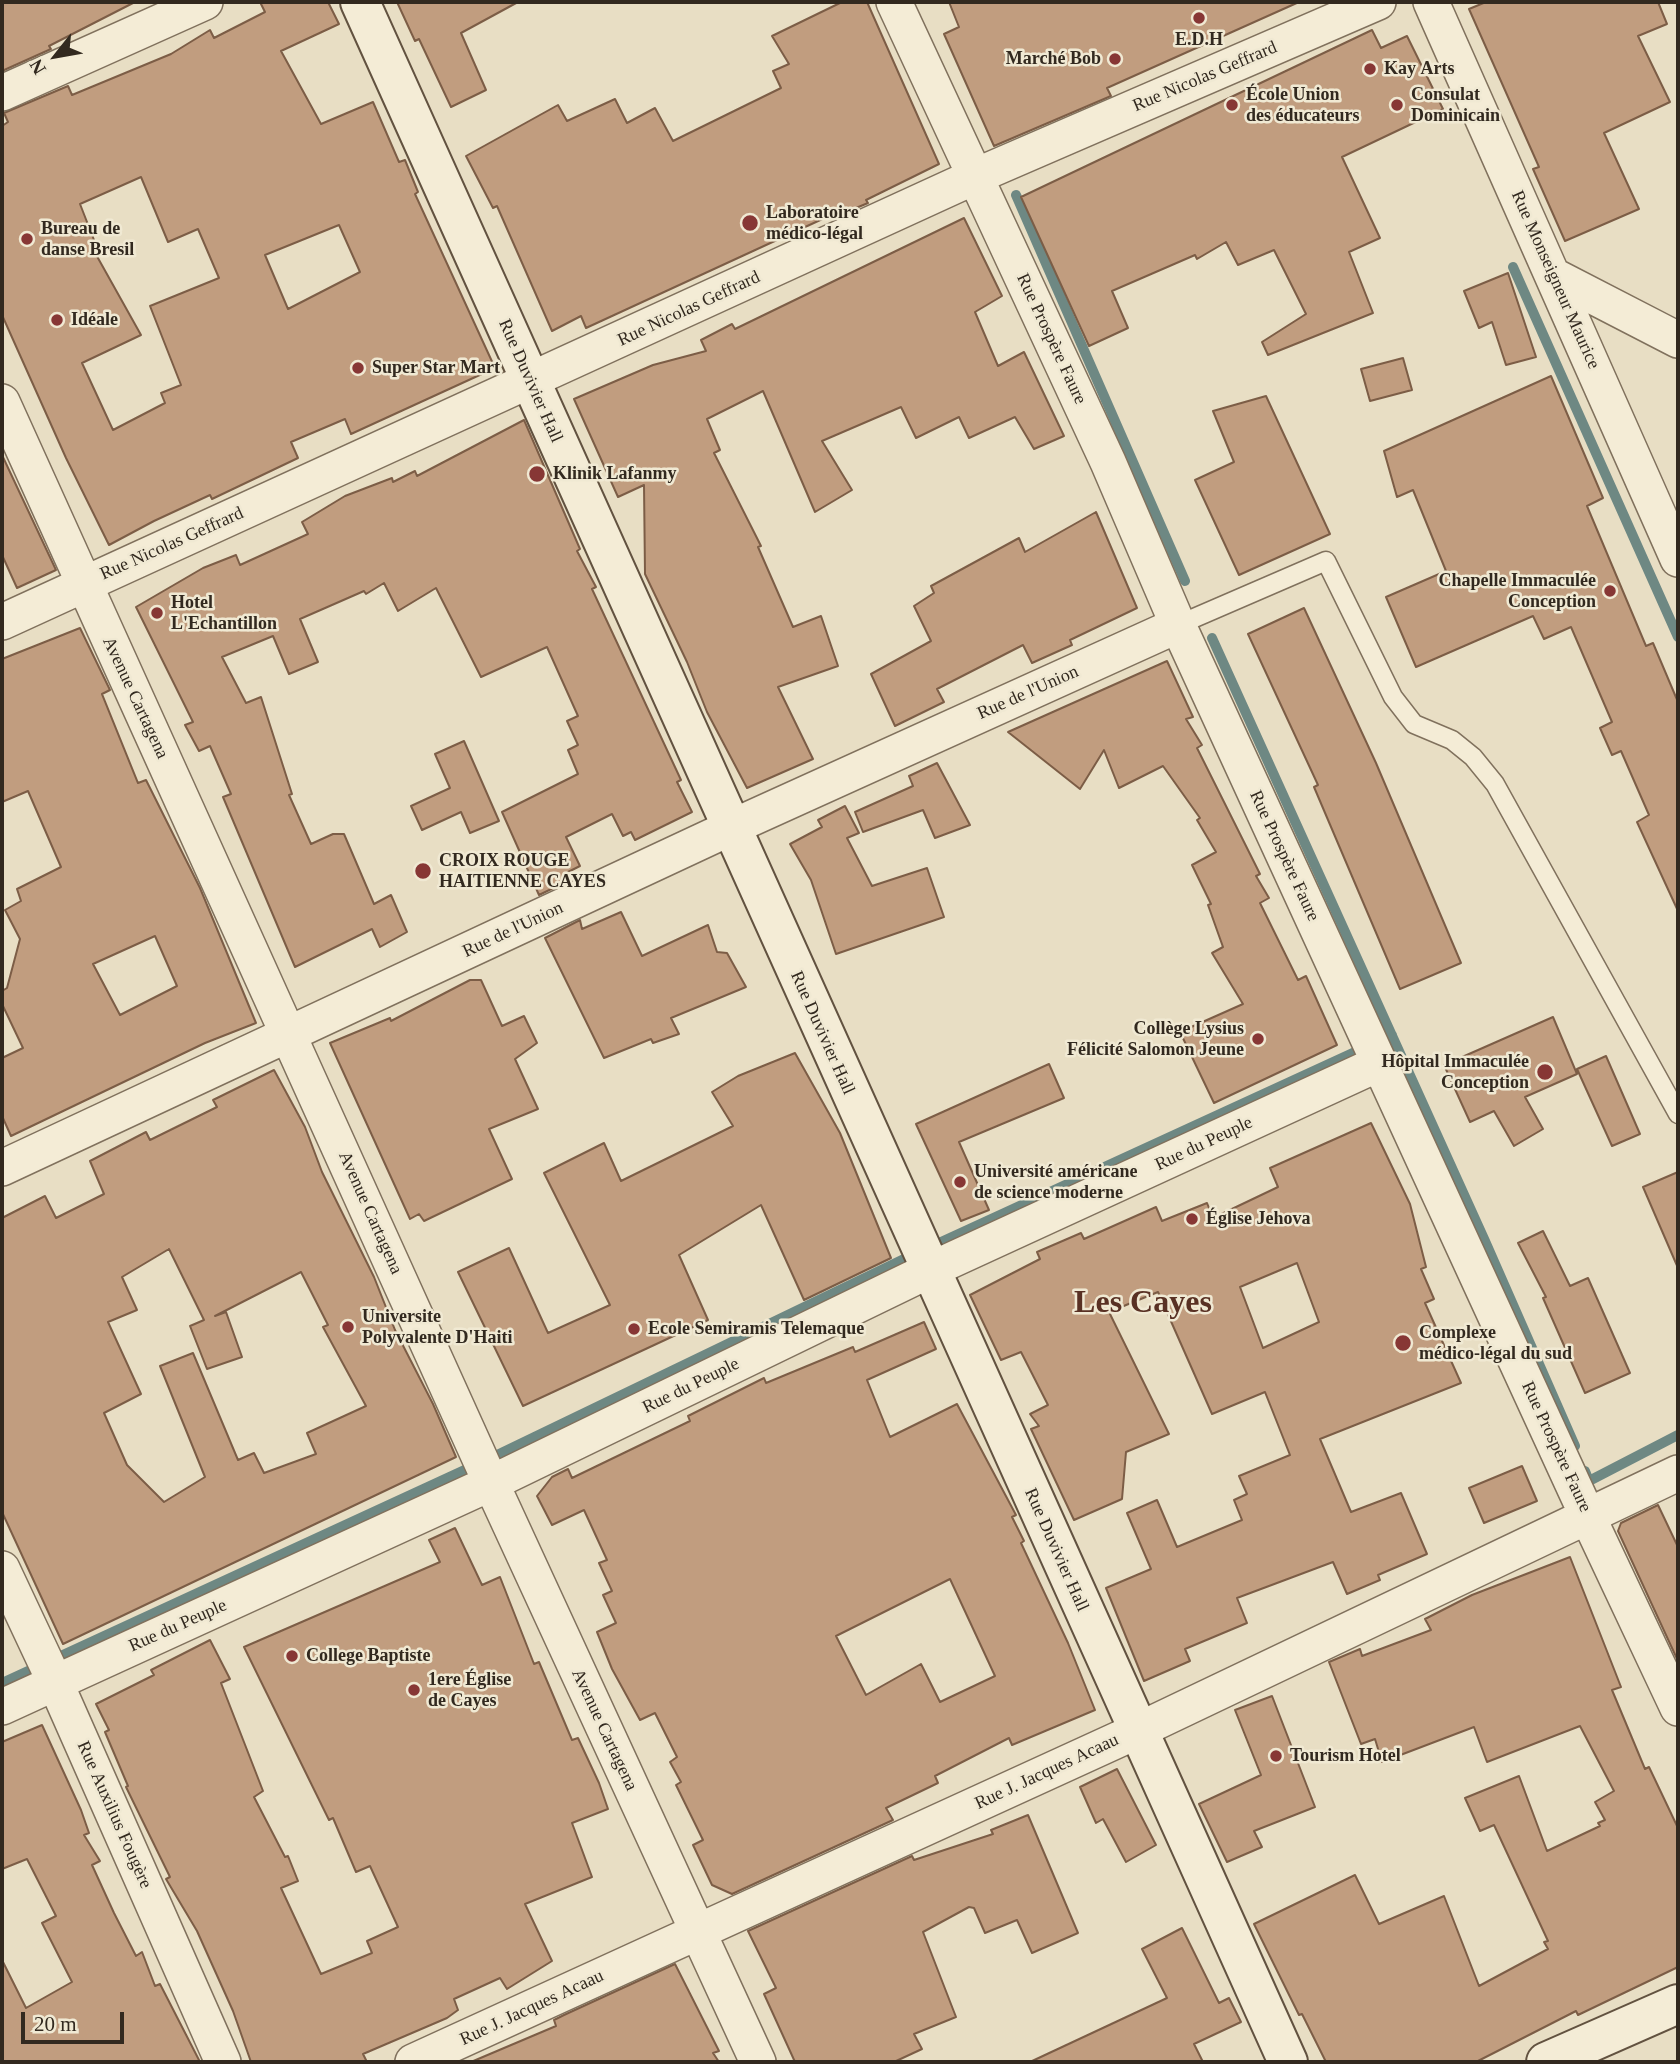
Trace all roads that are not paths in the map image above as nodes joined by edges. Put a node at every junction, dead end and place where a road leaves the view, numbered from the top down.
1 (205, 2) edge
2 (360, 2) edge
3 (894, 2) edge
4 (1378, 2) edge
5 (1431, 2) edge
6 (2, 93) edge
7 (976, 176) junction
8 (1552, 275) junction
9 (1678, 340) edge
10 (531, 382) junction
11 (2, 402) edge
12 (1678, 559) edge
13 (82, 584) junction
14 (2, 622) edge
15 (1178, 625) junction
16 (730, 828) junction
17 (290, 1036) junction
18 (1380, 1063) junction
19 (1678, 1114) edge
20 (2, 1168) edge
21 (930, 1270) junction
22 (1678, 1473) edge
23 (491, 1483) junction
24 (1588, 1517) junction
25 (2, 1569) edge
26 (55, 1682) junction
27 (2, 1707) edge
28 (1678, 1708) edge
29 (1137, 1731) junction
30 (696, 1932) junction
31 (1678, 2004) edge
32 (223, 2062) edge
33 (413, 2062) edge
34 (758, 2062) edge
35 (1288, 2062) edge
36 (1546, 2062) edge

1 - 6 street
2 - 10 street, Rue Duvivier Hall
3 - 7 street, Rue Prospère Faure
4 - 7 street, Rue Nicolas Geffrard
5 - 8 street, Rue Monseigneur Maurice
7 - 10 street, Rue Nicolas Geffrard
7 - 15 street, Rue Prospère Faure
8 - 9 street
8 - 12 street, Rue Monseigneur Maurice
10 - 13 street, Rue Nicolas Geffrard
10 - 16 street, Rue Duvivier Hall
11 - 13 street, Avenue Cartagena
13 - 14 street, Rue Nicolas Geffrard
13 - 17 street, Avenue Cartagena
15 - 16 street, Rue de l'Union
15 - 18 street, Rue Prospère Faure
15 - 19 lane
16 - 17 street, Rue de l'Union
16 - 21 street, Rue Duvivier Hall
17 - 20 street, Rue de l'Union
17 - 23 street, Avenue Cartagena
18 - 21 street, Rue du Peuple
18 - 24 street, Rue Prospère Faure
21 - 23 street, Rue du Peuple
21 - 29 street, Rue Duvivier Hall
22 - 24 street, Rue J. Jacques Acaau
23 - 26 street, Rue du Peuple
23 - 30 street, Avenue Cartagena
24 - 28 street, Rue Prospère Faure
24 - 29 street, Rue J. Jacques Acaau
25 - 26 street, Rue Auxilius Fougère
26 - 27 street, Rue du Peuple
26 - 32 street, Rue Auxilius Fougère
29 - 30 street, Rue J. Jacques Acaau
29 - 35 street, Rue Duvivier Hall
30 - 33 street, Rue J. Jacques Acaau
30 - 34 street, Avenue Cartagena
31 - 36 street

